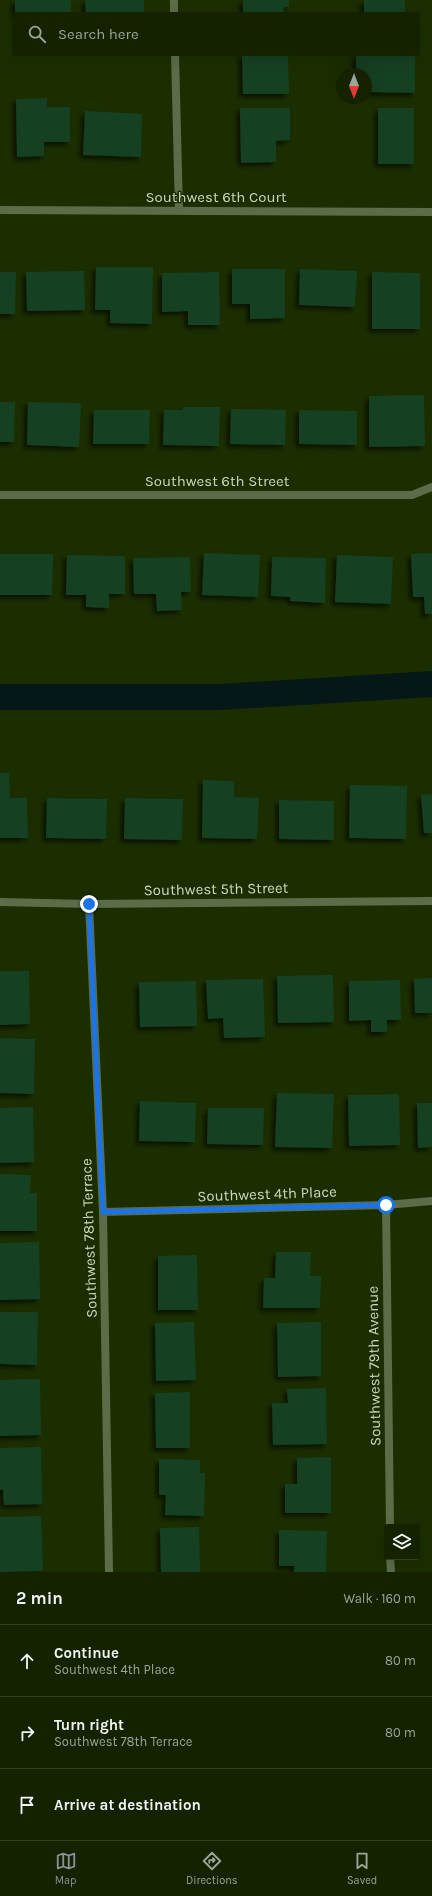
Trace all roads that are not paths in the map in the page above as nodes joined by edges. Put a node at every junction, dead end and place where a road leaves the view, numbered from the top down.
1 (174, 0) edge
2 (174, 12) edge
3 (175, 56) edge
4 (0, 210) edge
5 (179, 211) junction
6 (432, 212) edge
7 (432, 487) edge
8 (0, 495) edge
9 (432, 901) edge
10 (0, 902) edge
11 (89, 904) junction
12 (432, 1201) edge
13 (386, 1205) junction
14 (103, 1212) junction
15 (390, 1524) edge
16 (390, 1560) edge
17 (109, 1572) edge
18 (390, 1572) edge

1 - 2 street
3 - 5 street
4 - 5 street, Southwest 6th Court
5 - 6 street, Southwest 6th Court
7 - 8 street, Southwest 6th Street
9 - 11 street, Southwest 5th Street
10 - 11 street, Southwest 5th Street
11 - 14 street, Southwest 78th Terrace
12 - 13 street, Southwest 4th Place
13 - 14 street, Southwest 4th Place
13 - 15 street, Southwest 79th Avenue
14 - 17 street, Southwest 78th Terrace
16 - 18 street

